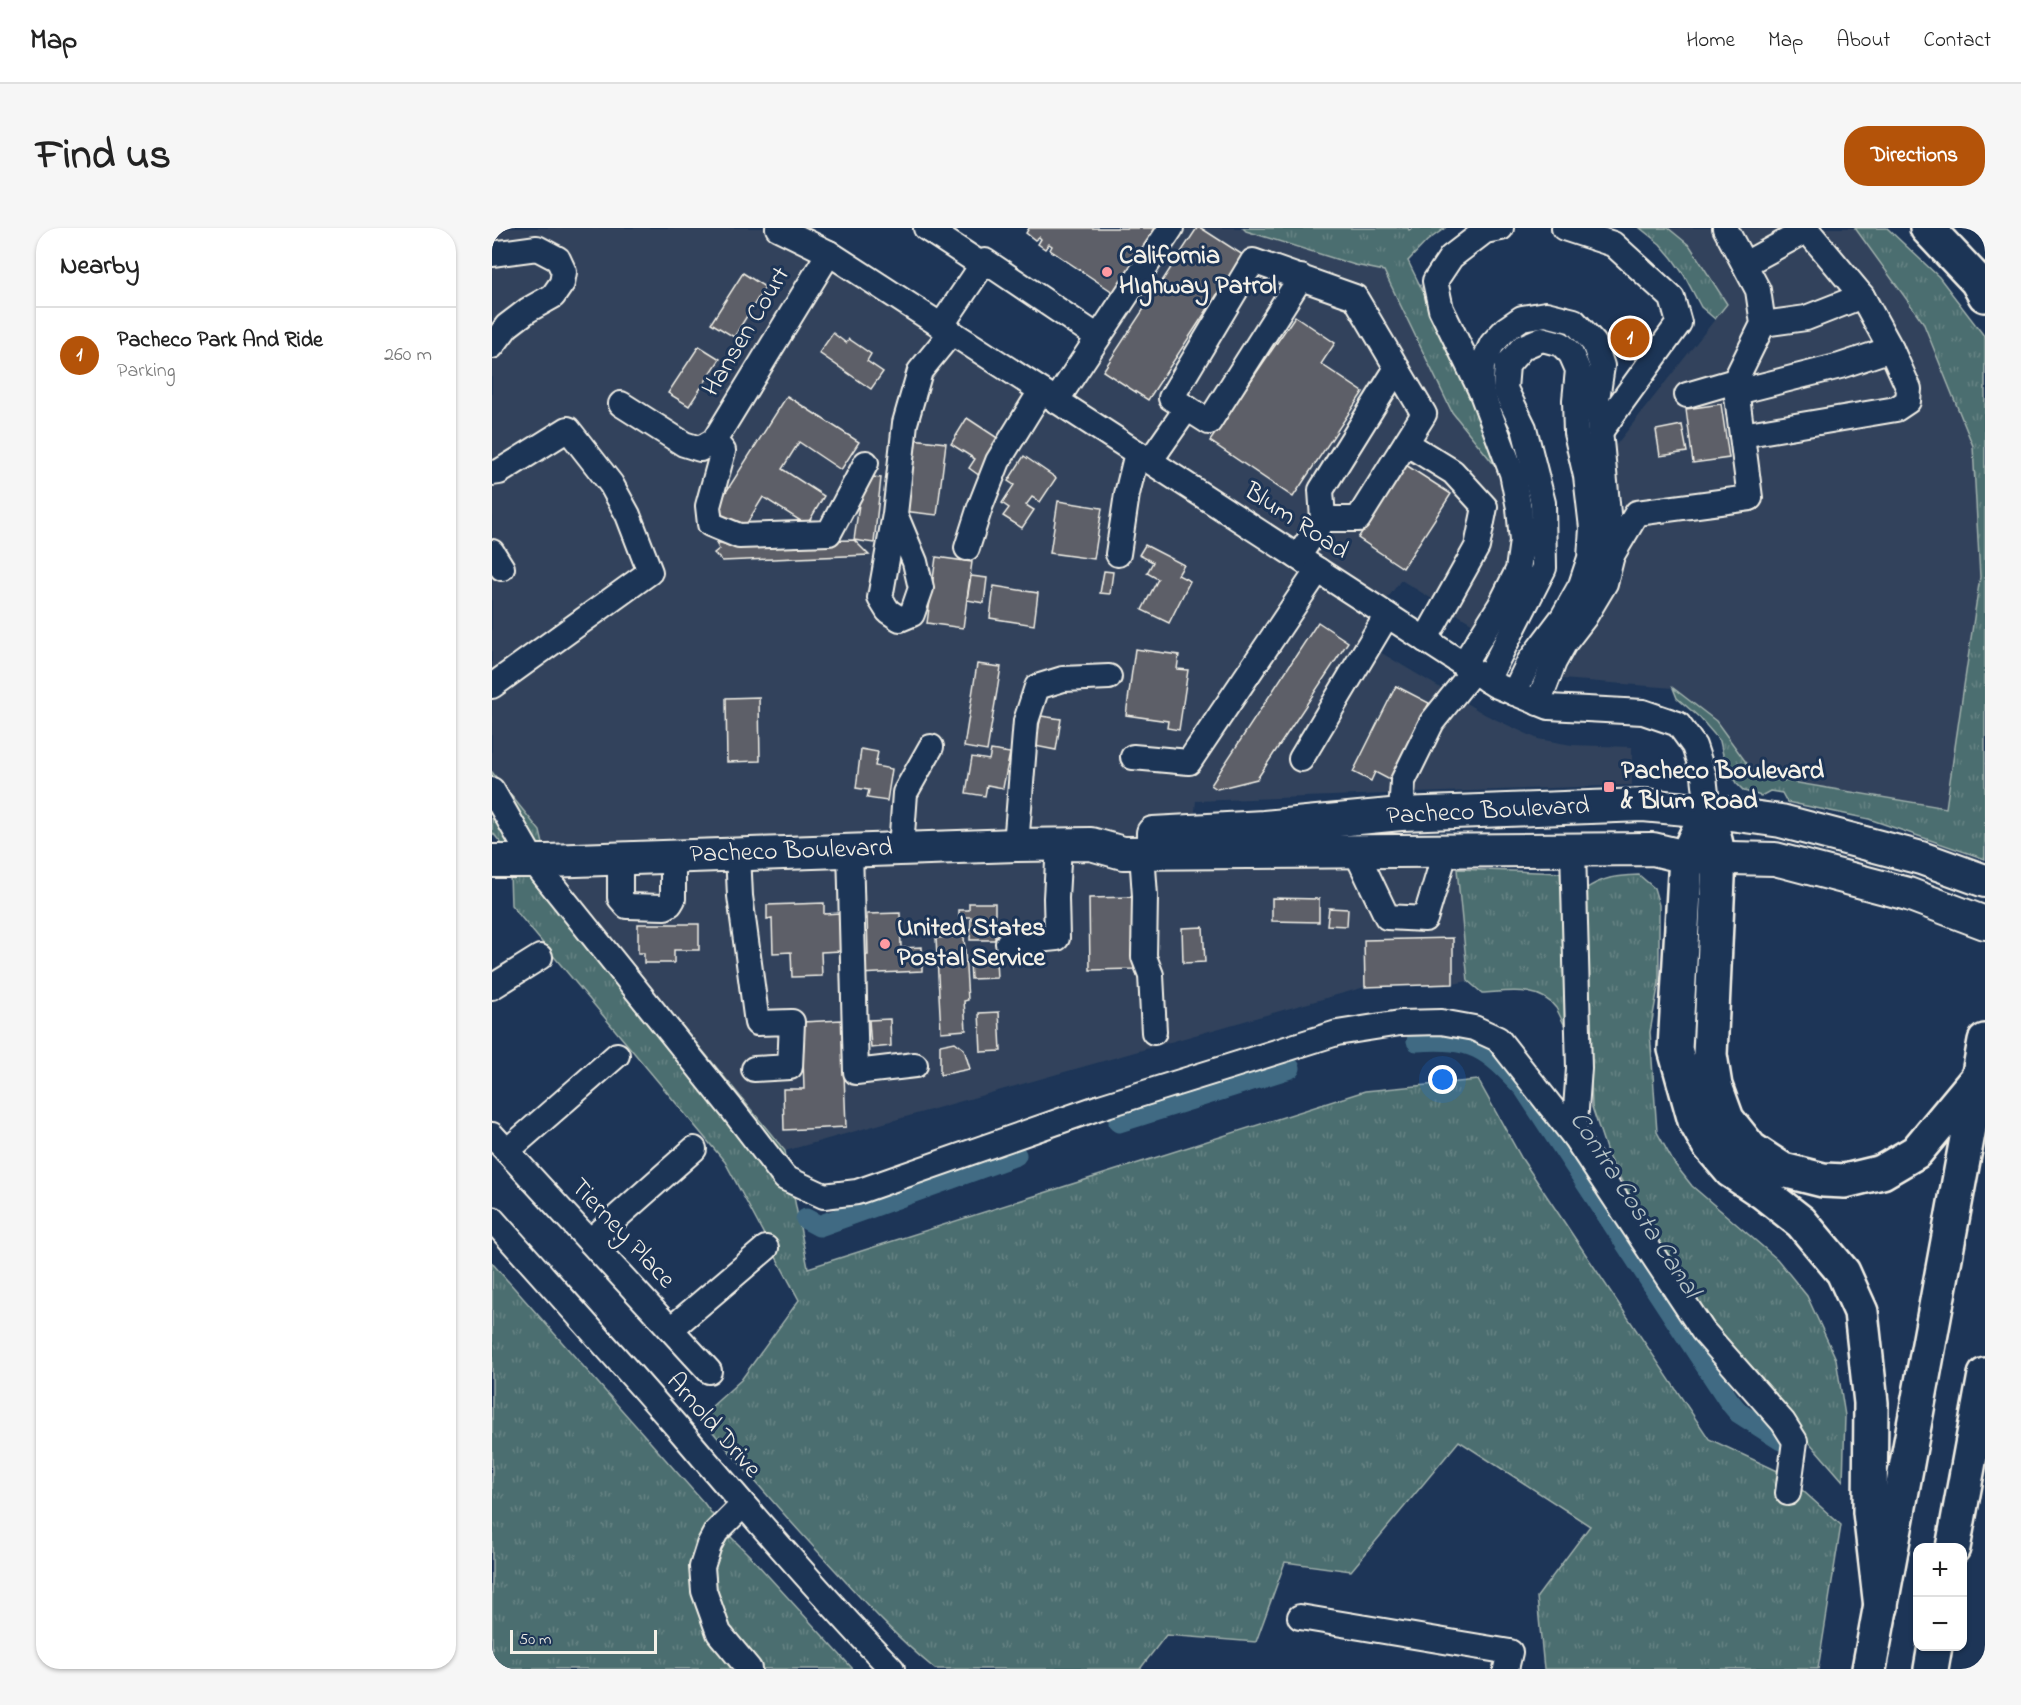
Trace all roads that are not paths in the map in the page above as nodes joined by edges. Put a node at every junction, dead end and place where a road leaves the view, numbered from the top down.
1 (778, 228) edge
2 (800, 228) edge
3 (926, 228) edge
4 (1170, 228) edge
5 (1502, 228) edge
6 (1564, 228) edge
7 (1725, 228) edge
8 (1927, 228) edge
9 (829, 253) junction
10 (492, 254) edge
11 (982, 264) junction
12 (1745, 264) junction
13 (1301, 277) junction
14 (1985, 295) edge
15 (1862, 296) junction
16 (1763, 324) junction
17 (946, 329) junction
18 (1098, 337) junction
19 (492, 346) edge
20 (1892, 349) junction
21 (1397, 368) junction
22 (1736, 387) junction
23 (1481, 391) junction
24 (1687, 395) dead end
25 (1049, 396) junction
26 (621, 404) dead end
27 (1187, 408) junction
28 (1600, 432) junction
29 (1742, 435) junction
30 (714, 441) junction
31 (1406, 443) junction
32 (1144, 457) junction
33 (866, 463) dead end
34 (492, 473) edge
35 (895, 514) dead end
36 (1323, 519) junction
37 (967, 548) dead end
38 (1118, 554) dead end
39 (1612, 555) junction
40 (1298, 557) junction
41 (1318, 570) junction
42 (1387, 615) junction
43 (1425, 640) junction
44 (1475, 672) junction
45 (1109, 677) dead end
46 (492, 686) edge
47 (1514, 693) junction
48 (1538, 703) junction
49 (931, 747) dead end
50 (1133, 757) dead end
51 (1301, 759) dead end
52 (492, 790) edge
53 (1708, 811) junction
54 (1401, 814) junction
55 (1059, 844) junction
56 (1091, 844) junction
57 (1016, 845) junction
58 (901, 848) junction
59 (850, 850) junction
60 (1446, 850) junction
61 (1573, 850) junction
62 (1356, 852) junction
63 (1142, 853) junction
64 (738, 854) junction
65 (673, 856) junction
66 (620, 857) junction
67 (1686, 857) junction
68 (1719, 857) junction
69 (492, 861) edge
70 (533, 861) junction
71 (1985, 881) edge
72 (1985, 923) edge
73 (1008, 943) dead end
74 (540, 957) dead end
75 (492, 987) edge
76 (1154, 1032) dead end
77 (1985, 1041) edge
78 (617, 1054) dead end
79 (915, 1065) dead end
80 (754, 1069) dead end
81 (1978, 1077) junction
82 (1574, 1136) junction
83 (499, 1143) edge
84 (694, 1149) dead end
85 (492, 1219) edge
86 (590, 1241) junction
87 (766, 1248) dead end
88 (671, 1329) junction
89 (709, 1371) dead end
90 (1985, 1375) edge
91 (1788, 1493) dead end
92 (743, 1505) junction
93 (1954, 1543) edge
94 (1881, 1607) junction
95 (1300, 1617) dead end
96 (1934, 1651) edge
97 (748, 1669) edge
98 (892, 1669) edge
99 (1506, 1669) edge
100 (1869, 1669) edge
101 (1931, 1669) edge

1 - 9 street, Blum Road
2 - 9 street, Blum Road
3 - 11 street
4 - 18 street
5 - 23 street
6 - 28 street
7 - 12 street
8 - 14 highway
9 - 17 street, Blum Road
9 - 30 street, Hansen Court
10 - 19 street
11 - 17 street
11 - 18 street
12 - 15 street
12 - 16 street
13 - 21 street
13 - 27 street
13 - 27 street
15 - 16 street
15 - 20 street
16 - 22 street
17 - 25 street, Blum Road
17 - 35 street
18 - 25 street
20 - 22 street
20 - 29 street
21 - 31 street
21 - 36 street
22 - 24 street
22 - 29 street
23 - 28 street
23 - 44 street
25 - 32 street, Blum Road
25 - 37 street
26 - 30 street
27 - 32 street
28 - 39 street
29 - 39 street
30 - 33 street
31 - 36 street
31 - 43 street
32 - 38 street
32 - 40 street, Blum Road
34 - 46 street
36 - 40 street
39 - 48 street
40 - 41 street, Blum Road
41 - 42 street, Blum Road
41 - 50 street
42 - 43 street, Blum Road
42 - 51 street
43 - 44 street, Blum Road
44 - 47 street, Blum Road
44 - 47 street
44 - 54 street
45 - 57 street
47 - 48 street, Blum Road
48 - 53 street, Blum Road
49 - 58 street
52 - 70 street
53 - 54 main road, Pacheco Boulevard
53 - 67 highway
53 - 68 highway
53 - 71 main road, Pacheco Boulevard
54 - 56 main road, Pacheco Boulevard
55 - 56 main road, Pacheco Boulevard
55 - 57 main road, Pacheco Boulevard
55 - 73 street
56 - 63 main road, Pacheco Boulevard
57 - 58 main road, Pacheco Boulevard
58 - 59 main road, Pacheco Boulevard
59 - 64 main road, Pacheco Boulevard
59 - 79 street
60 - 61 main road, Pacheco Boulevard
60 - 62 main road, Pacheco Boulevard
60 - 62 street
61 - 67 main road, Pacheco Boulevard
61 - 82 street
62 - 63 main road, Pacheco Boulevard
63 - 76 street
64 - 65 main road, Pacheco Boulevard
64 - 80 street
65 - 66 main road, Pacheco Boulevard
65 - 66 street
66 - 70 main road, Pacheco Boulevard
67 - 68 main road, Pacheco Boulevard
67 - 94 highway
68 - 72 main road, Pacheco Boulevard
68 - 81 highway
69 - 70 main road, Pacheco Boulevard
70 - 82 street
74 - 75 street
77 - 81 highway
78 - 83 street
81 - 94 highway
82 - 91 street
83 - 86 street, Tierney Place
84 - 86 street
85 - 92 street, Arnold Drive
86 - 88 street, Tierney Place
87 - 88 street
88 - 89 street, Tierney Place
90 - 93 highway
92 - 97 street
92 - 98 street, Arnold Drive
94 - 100 highway
95 - 99 street
96 - 101 highway

